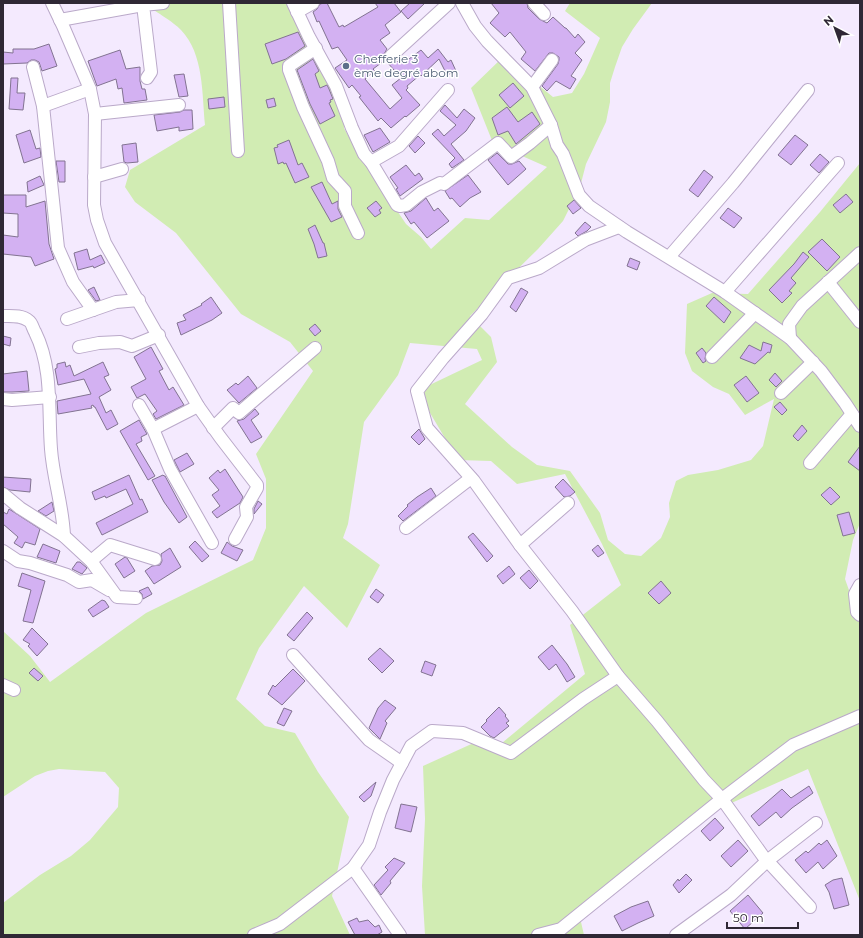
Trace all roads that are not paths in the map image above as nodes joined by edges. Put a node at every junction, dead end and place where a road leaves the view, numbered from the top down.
1 (52, 3) edge
2 (163, 3) edge
3 (229, 3) edge
4 (313, 3) edge
5 (449, 3) edge
6 (462, 3) edge
7 (534, 3) edge
8 (143, 5) junction
9 (295, 8) edge
10 (544, 14) dead end
11 (60, 20) junction
12 (316, 48) junction
13 (391, 56) dead end
14 (552, 60) dead end
15 (33, 67) dead end
16 (147, 78) dead end
17 (532, 87) junction
18 (90, 88) junction
19 (448, 90) dead end
20 (808, 90) dead end
21 (179, 105) dead end
22 (43, 106) junction
23 (95, 114) junction
24 (551, 125) junction
25 (238, 151) dead end
26 (371, 162) junction
27 (838, 163) dead end
28 (122, 169) dead end
29 (94, 177) junction
30 (620, 227) junction
31 (358, 233) dead end
32 (860, 253) edge
33 (669, 257) junction
34 (828, 282) junction
35 (725, 292) junction
36 (138, 300) junction
37 (93, 310) junction
38 (755, 313) junction
39 (3, 316) edge
40 (68, 318) dead end
41 (860, 322) edge
42 (159, 335) junction
43 (790, 338) junction
44 (79, 347) dead end
45 (315, 348) dead end
46 (712, 357) dead end
47 (813, 362) junction
48 (781, 393) dead end
49 (50, 397) junction
50 (3, 399) edge
51 (139, 405) dead end
52 (198, 406) junction
53 (852, 414) junction
54 (860, 426) edge
55 (213, 428) junction
56 (153, 429) junction
57 (810, 463) dead end
58 (471, 478) junction
59 (3, 494) edge
60 (568, 503) dead end
61 (406, 528) dead end
62 (64, 536) junction
63 (235, 539) dead end
64 (212, 543) dead end
65 (520, 546) junction
66 (3, 550) edge
67 (155, 559) dead end
68 (91, 561) junction
69 (860, 585) edge
70 (111, 591) junction
71 (136, 598) dead end
72 (860, 615) edge
73 (293, 655) dead end
74 (618, 676) junction
75 (860, 716) edge
76 (402, 764) junction
77 (722, 799) junction
78 (816, 823) dead end
79 (767, 860) junction
80 (353, 868) junction
81 (810, 907) dead end
82 (254, 935) edge
83 (400, 935) edge
84 (538, 935) edge
85 (676, 935) edge

1 - 11 street
2 - 8 street
3 - 25 street
4 - 9 street
5 - 13 street
6 - 17 street
7 - 10 street
8 - 11 street
8 - 16 street
9 - 12 street
11 - 18 street
12 - 26 street
12 - 31 street
14 - 17 street
15 - 22 street
17 - 24 street
18 - 22 street
18 - 23 street
19 - 26 street
20 - 33 street
21 - 23 street
22 - 37 street
23 - 29 street
24 - 26 street
24 - 30 street
27 - 35 street
28 - 29 street
29 - 36 street
30 - 33 street
30 - 58 street
32 - 34 street
33 - 35 street
34 - 41 street
34 - 43 street
35 - 38 street
36 - 37 street
36 - 42 street
37 - 40 street
38 - 43 street
38 - 46 street
39 - 49 street
42 - 44 street
42 - 52 street
43 - 47 street
45 - 55 street
47 - 48 street
47 - 53 street
49 - 50 street
49 - 62 street
51 - 56 street
52 - 55 street
52 - 56 street
53 - 54 street
53 - 57 street
55 - 63 street
56 - 64 street
58 - 61 street
58 - 65 street
59 - 62 street
60 - 65 street
62 - 68 street
65 - 74 street
66 - 70 street
67 - 68 street
68 - 70 street
69 - 72 street
70 - 71 street
73 - 76 street
74 - 76 street
74 - 77 street
75 - 77 street
76 - 80 street
77 - 79 street
77 - 84 street
78 - 79 street
79 - 81 street
79 - 85 street
80 - 82 street
80 - 83 street

